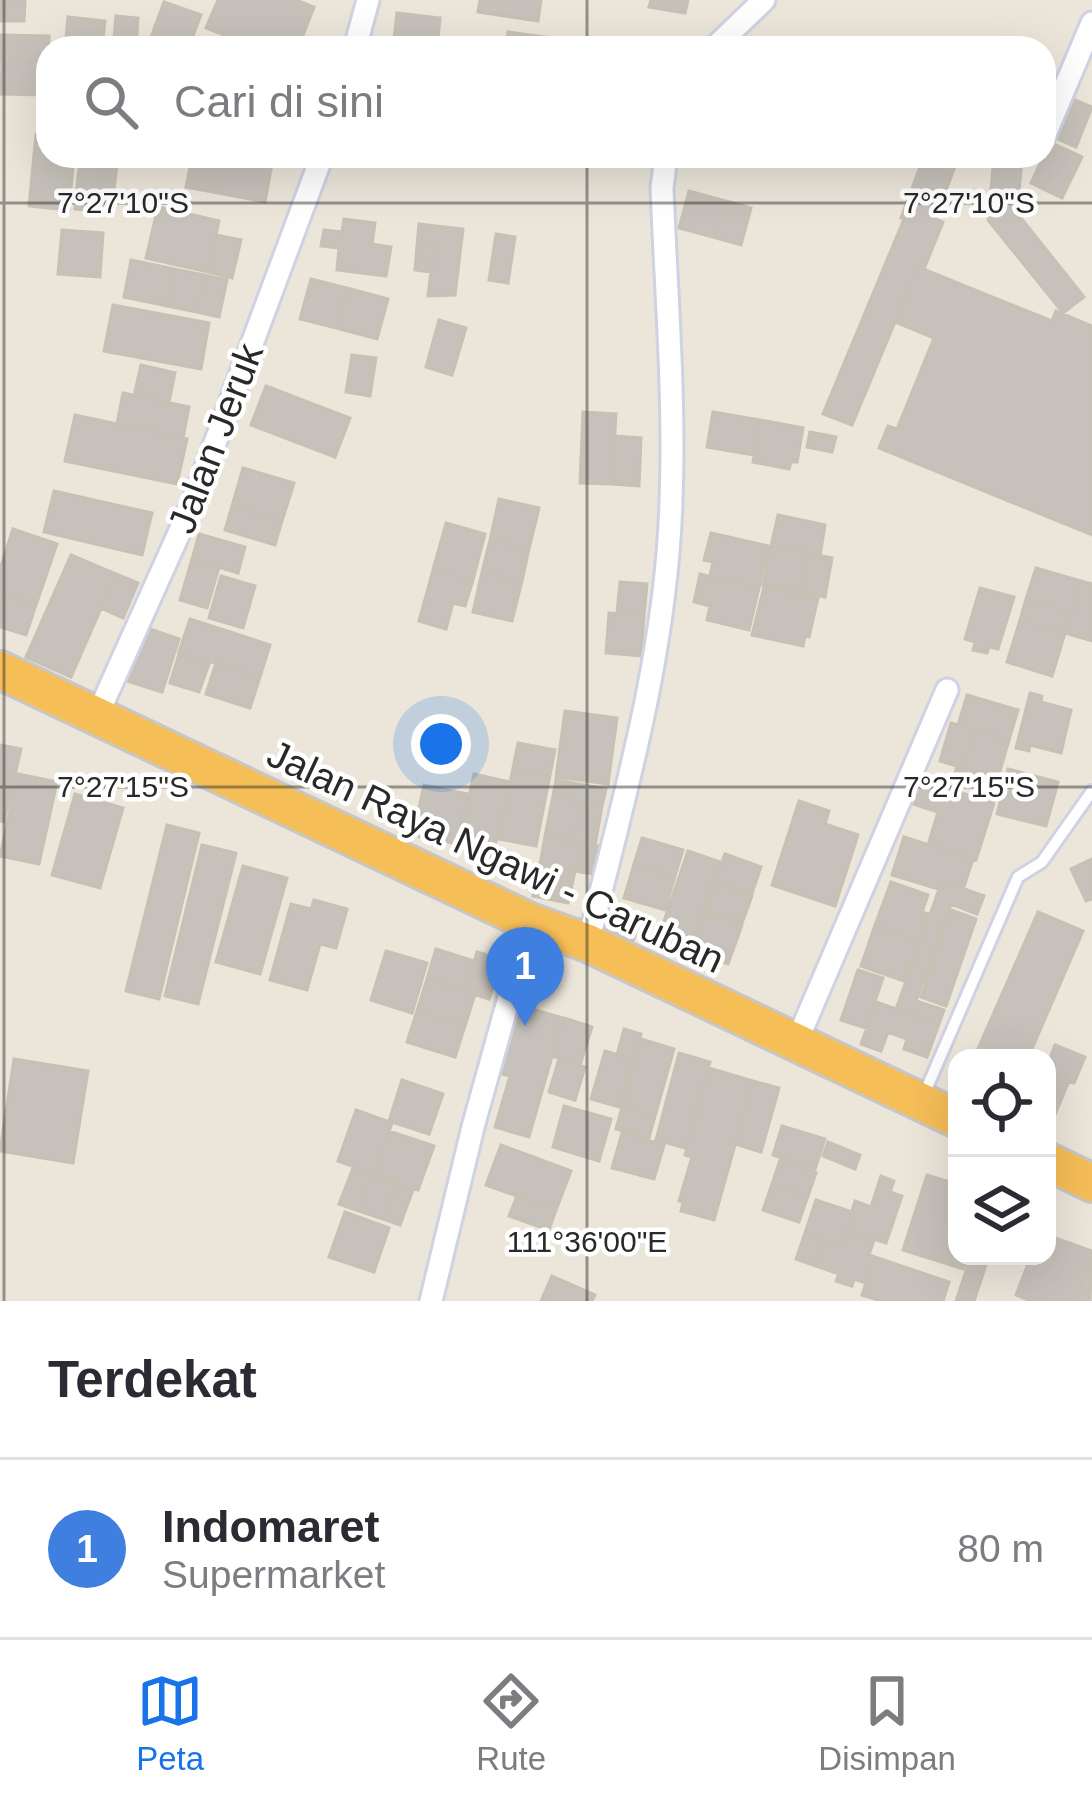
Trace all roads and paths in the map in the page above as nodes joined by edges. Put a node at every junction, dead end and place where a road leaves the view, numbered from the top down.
1 (368, 0) edge
2 (764, 0) edge
3 (1092, 23) edge
4 (358, 36) edge
5 (726, 36) edge
6 (1056, 108) edge
7 (318, 168) edge
8 (664, 168) edge
9 (0, 670) edge
10 (947, 690) dead end
11 (97, 716) junction
12 (1092, 791) edge
13 (530, 922) junction
14 (587, 943) junction
15 (796, 1041) junction
16 (921, 1102) junction
17 (948, 1115) edge
18 (1056, 1165) edge
19 (1092, 1183) edge
20 (431, 1301) edge

1 - 4 street
2 - 5 street
3 - 6 street
7 - 11 street, Jalan Jeruk
8 - 14 street
9 - 11 highway, Jalan Raya Ngawi - Caruban
10 - 15 street
11 - 13 highway, Jalan Raya Ngawi - Caruban
12 - 16 lane
13 - 14 highway, Jalan Raya Ngawi - Caruban
13 - 20 street
14 - 15 highway, Jalan Raya Ngawi - Caruban
15 - 16 highway, Jalan Raya Ngawi - Caruban
16 - 17 highway, Jalan Raya Ngawi - Caruban
18 - 19 highway

